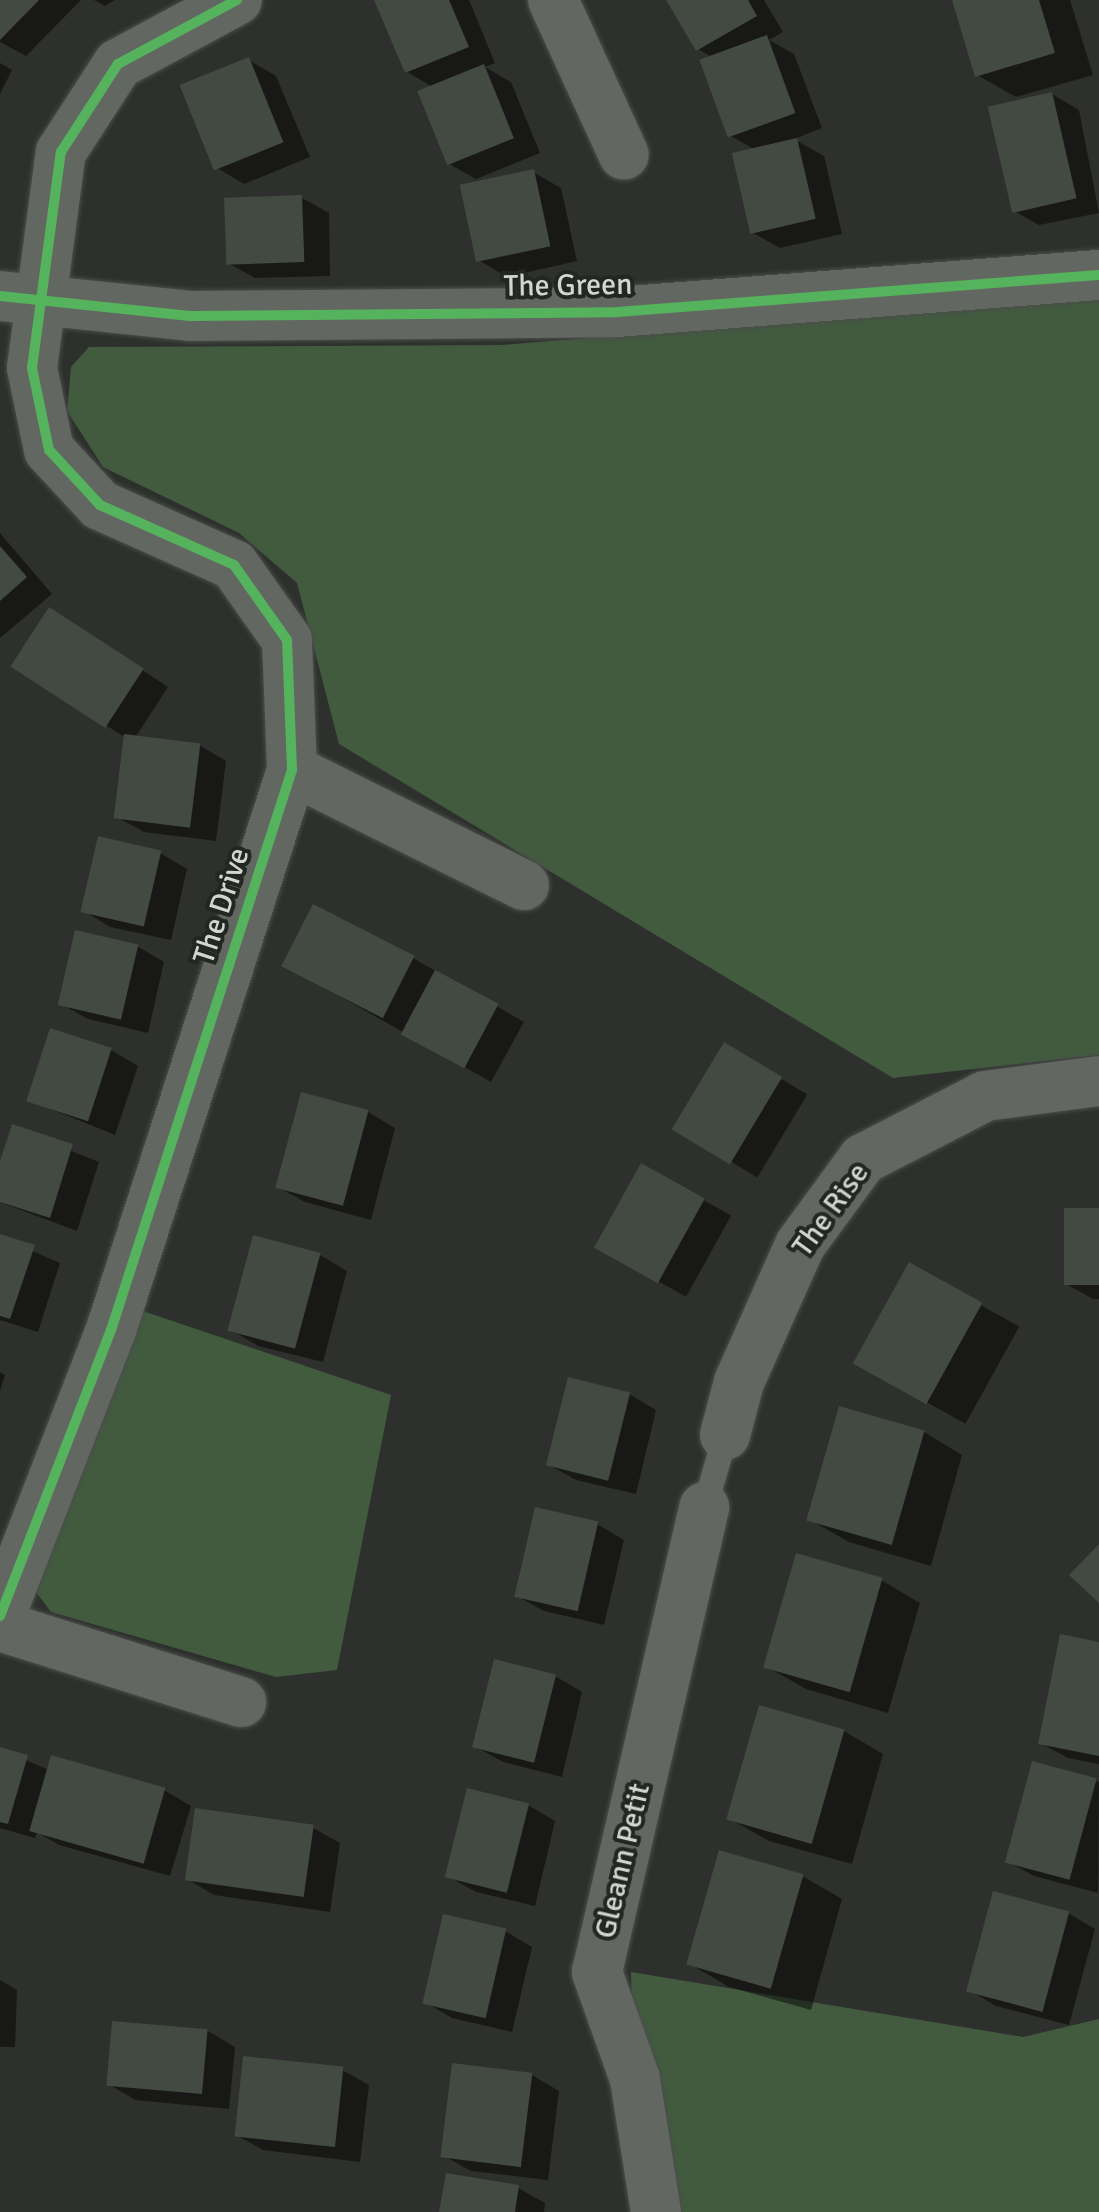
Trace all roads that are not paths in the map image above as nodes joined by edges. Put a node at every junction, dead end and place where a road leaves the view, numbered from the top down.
1 (237, 0) edge
2 (554, 0) edge
3 (624, 156) dead end
4 (1099, 275) edge
5 (19, 300) edge
6 (292, 770) junction
7 (524, 885) dead end
8 (1099, 1081) edge
9 (725, 1434) joint
10 (704, 1507) joint
11 (0, 1616) edge
12 (0, 1626) edge
13 (241, 1702) dead end
14 (656, 2212) edge

1 - 5 street
2 - 3 street
4 - 5 street, The Green
5 - 6 street, The Drive
6 - 7 street
6 - 11 street, The Drive
8 - 9 street, The Rise
9 - 10 lane
10 - 14 street, Gleann Petit
12 - 13 street

